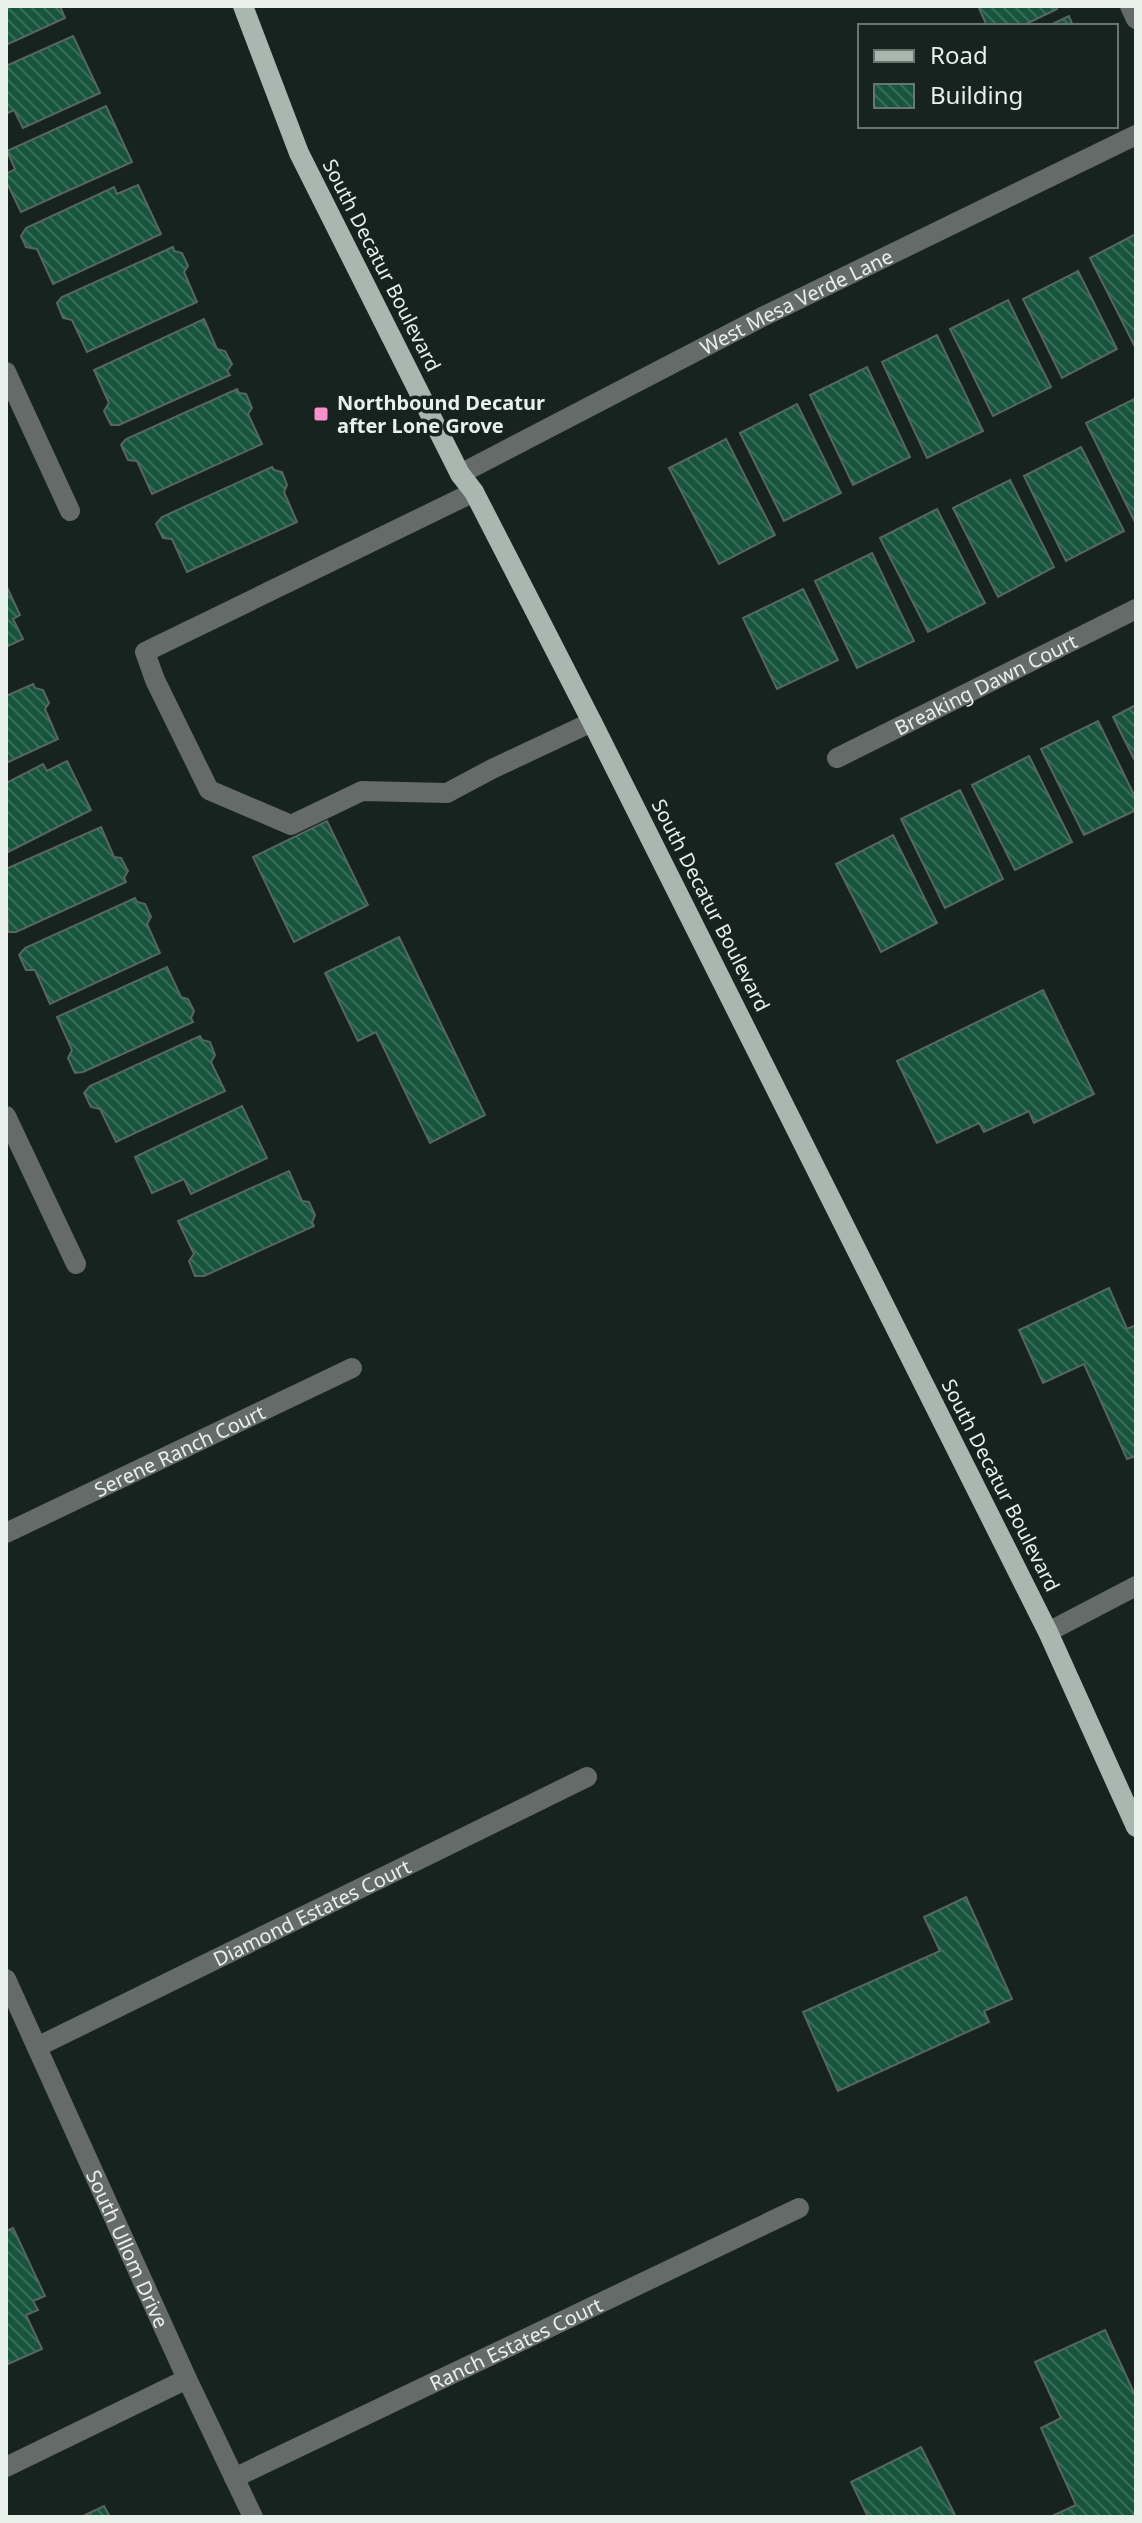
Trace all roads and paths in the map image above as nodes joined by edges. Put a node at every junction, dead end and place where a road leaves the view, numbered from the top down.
1 (243, 6) edge
2 (1130, 6) edge
3 (1136, 19) edge
4 (1136, 135) edge
5 (6, 372) edge
6 (14, 408) edge
7 (460, 474) junction
8 (474, 492) junction
9 (70, 511) dead end
10 (1136, 609) edge
11 (592, 722) junction
12 (837, 758) dead end
13 (6, 1116) edge
14 (76, 1264) dead end
15 (352, 1368) dead end
16 (6, 1533) edge
17 (1136, 1586) edge
18 (1048, 1632) junction
19 (587, 1777) dead end
20 (1136, 1827) edge
21 (6, 1979) edge
22 (37, 2047) junction
23 (799, 2208) dead end
24 (187, 2379) junction
25 (6, 2467) edge
26 (234, 2478) junction
27 (253, 2517) edge

1 - 7 main road, South Decatur Boulevard
2 - 3 street
4 - 7 street, West Mesa Verde Lane
5 - 6 street
6 - 9 street
7 - 8 main road, South Decatur Boulevard
8 - 11 main road, South Decatur Boulevard
8 - 11 street
10 - 12 street, Breaking Dawn Court
11 - 18 main road, South Decatur Boulevard
13 - 14 street
15 - 16 street, Serene Ranch Court
17 - 18 street
18 - 20 main road, South Decatur Boulevard
19 - 22 street, Diamond Estates Court
21 - 22 street, South Ullom Drive
22 - 24 street, South Ullom Drive
23 - 26 street, Ranch Estates Court
24 - 25 street
24 - 26 street, South Ullom Drive
26 - 27 street, South Ullom Drive

